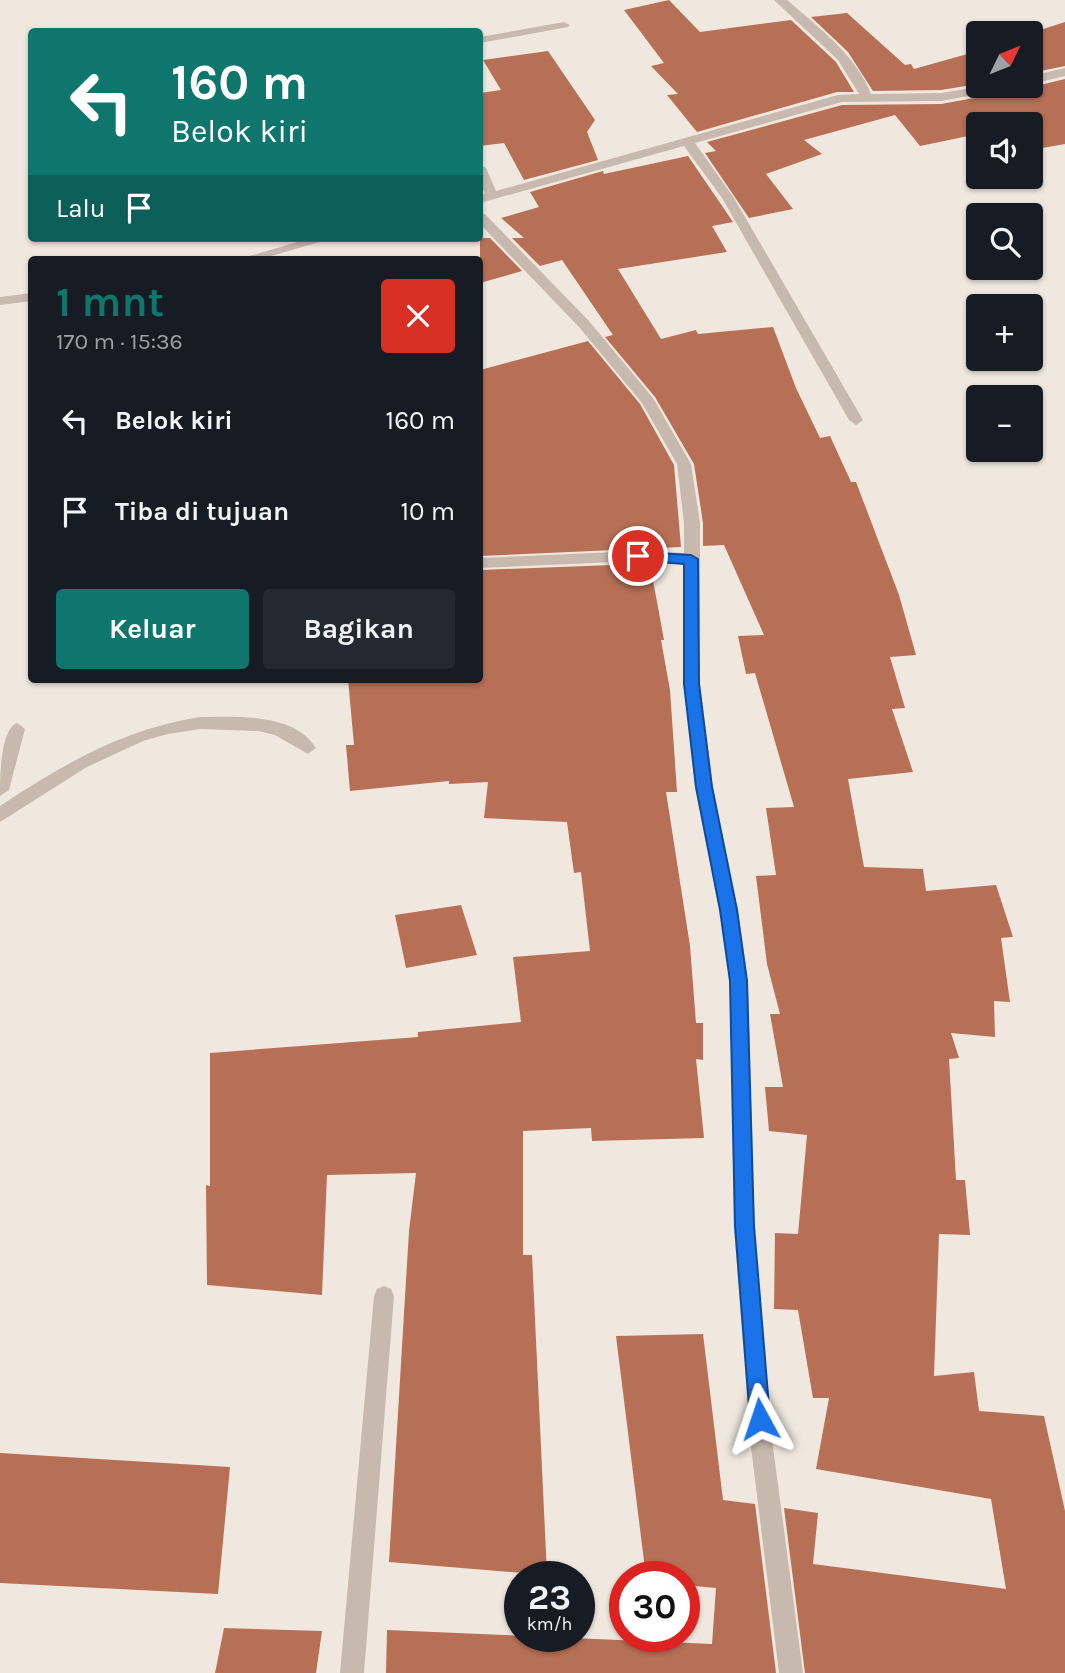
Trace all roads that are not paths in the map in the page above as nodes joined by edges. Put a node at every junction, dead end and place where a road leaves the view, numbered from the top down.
1 (780, 0) edge
2 (564, 25) dead end
3 (483, 39) edge
4 (1065, 72) edge
5 (1043, 77) edge
6 (966, 92) edge
7 (866, 96) junction
8 (688, 142) junction
9 (486, 197) edge
10 (483, 220) edge
11 (311, 242) edge
12 (257, 256) edge
13 (28, 298) edge
14 (0, 301) edge
15 (856, 420) dead end
16 (691, 559) junction
17 (483, 563) edge
18 (17, 729) dead end
19 (308, 748) dead end
20 (0, 790) edge
21 (0, 815) edge
22 (384, 1296) dead end
23 (352, 1673) edge
24 (791, 1673) edge

1 - 7 street
2 - 3 street
4 - 5 street
6 - 7 street
7 - 8 street
8 - 9 street
8 - 15 street
10 - 16 street
11 - 12 street
13 - 14 street
16 - 17 street
16 - 24 street
18 - 20 street
19 - 21 street
22 - 23 street

